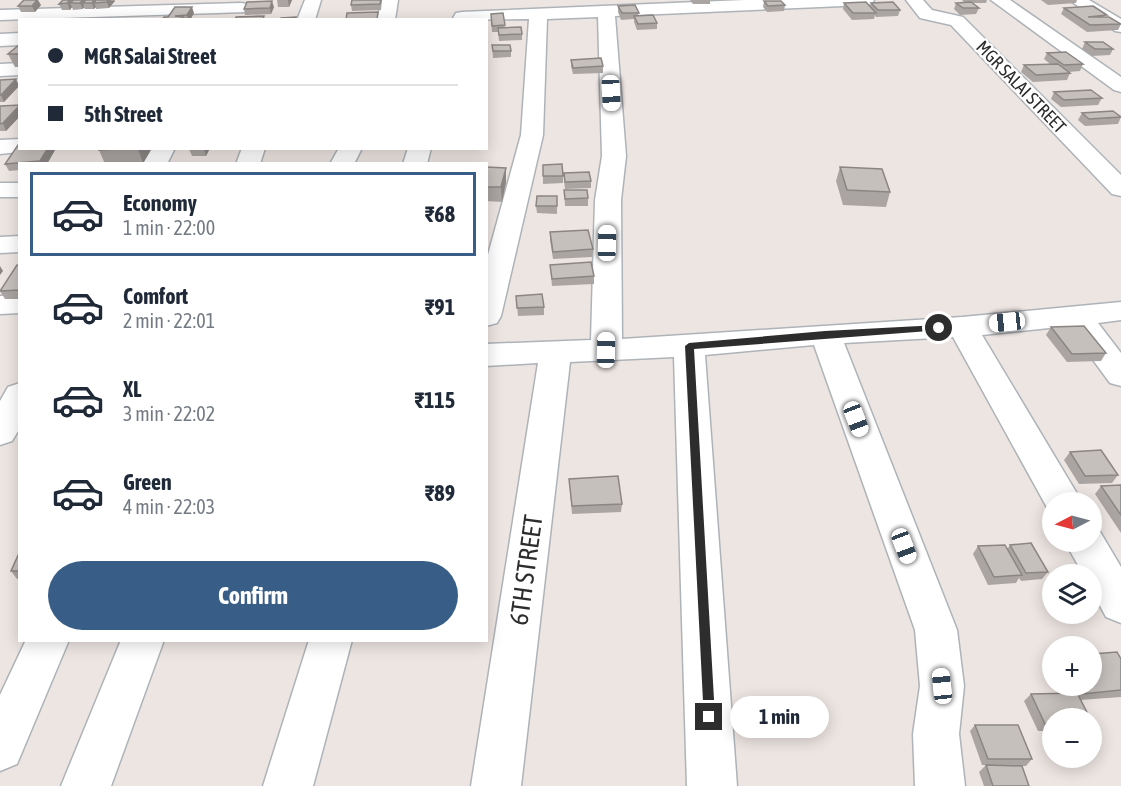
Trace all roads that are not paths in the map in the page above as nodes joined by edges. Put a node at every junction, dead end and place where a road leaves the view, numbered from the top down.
1 (313, 0) edge
2 (390, 0) edge
3 (866, 0) edge
4 (914, 0) edge
5 (999, 0) edge
6 (1077, 0) edge
7 (537, 7) edge
8 (240, 9) edge
9 (606, 9) junction
10 (0, 15) edge
11 (307, 18) edge
12 (386, 18) edge
13 (462, 18) edge
14 (1121, 27) edge
15 (18, 39) edge
16 (0, 40) edge
17 (18, 69) edge
18 (0, 70) edge
19 (1121, 86) edge
20 (18, 146) edge
21 (0, 147) edge
22 (1121, 189) edge
23 (0, 190) edge
24 (18, 190) edge
25 (18, 244) edge
26 (0, 245) edge
27 (18, 304) edge
28 (0, 305) edge
29 (488, 308) edge
30 (1121, 311) edge
31 (1076, 314) junction
32 (962, 327) junction
33 (825, 334) junction
34 (689, 346) junction
35 (606, 350) junction
36 (555, 353) junction
37 (488, 355) edge
38 (1121, 375) edge
39 (0, 393) edge
40 (18, 394) edge
41 (18, 398) edge
42 (0, 432) edge
43 (1057, 492) edge
44 (1091, 552) edge
45 (1121, 604) edge
46 (47, 642) edge
47 (142, 642) edge
48 (330, 642) edge
49 (0, 747) edge
50 (86, 786) edge
51 (288, 786) edge
52 (496, 786) edge
53 (712, 786) edge
54 (940, 786) edge

1 - 11 street
2 - 12 street
3 - 9 street
4 - 22 street, MGR SALAI STREET
5 - 19 street
6 - 14 street
7 - 9 street
7 - 13 street
7 - 29 street
8 - 10 street
9 - 35 street
15 - 16 street
17 - 18 street
20 - 21 street
23 - 24 street
25 - 26 street
27 - 28 street
30 - 31 street
31 - 32 street
31 - 38 street
32 - 33 street
32 - 43 street
33 - 34 street
33 - 54 street
34 - 35 street
34 - 53 street
35 - 36 street
36 - 37 street
36 - 52 street, 6TH STREET
39 - 40 street
41 - 42 street
44 - 45 street
46 - 49 street
47 - 50 street
48 - 51 street

